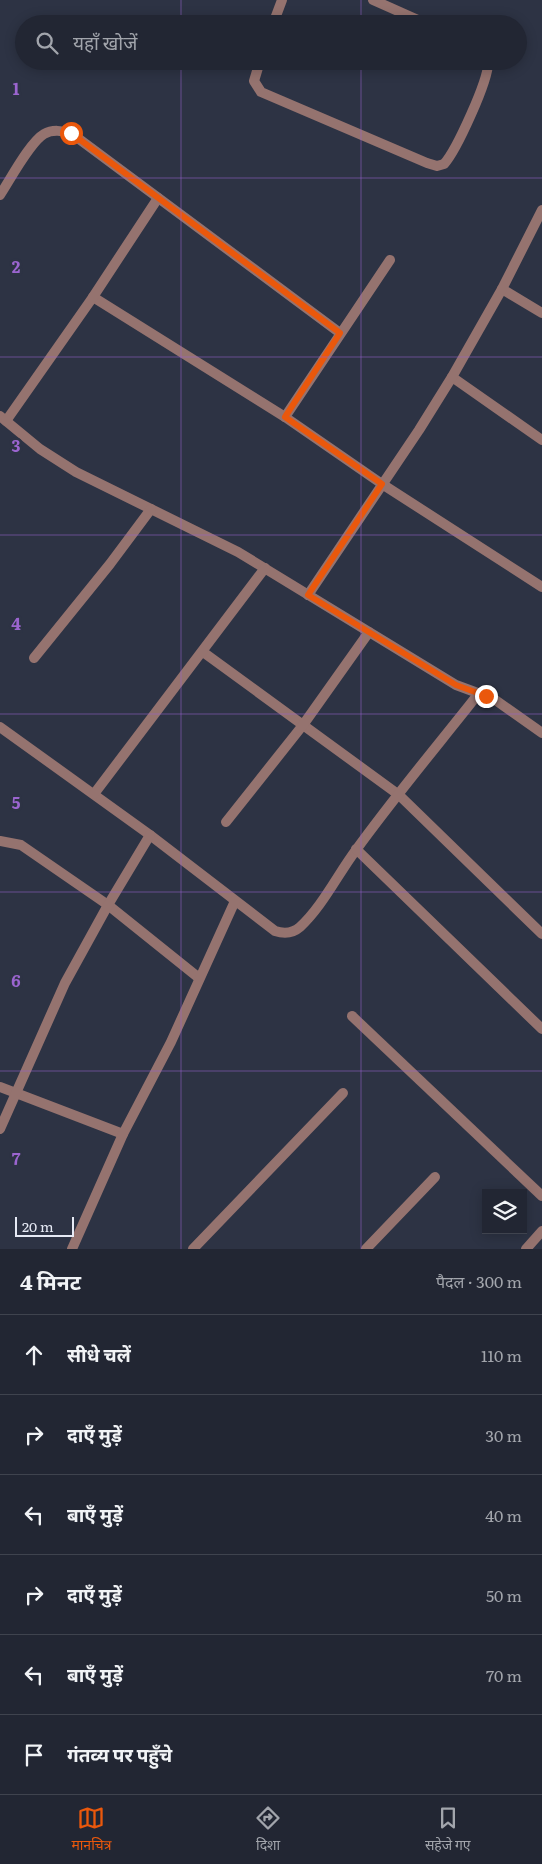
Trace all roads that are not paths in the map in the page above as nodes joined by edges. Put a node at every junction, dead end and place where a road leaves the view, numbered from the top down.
1 (282, 0) edge
2 (374, 0) edge
3 (277, 15) edge
4 (407, 15) edge
5 (257, 70) edge
6 (487, 70) edge
7 (0, 195) edge
8 (158, 198) junction
9 (542, 210) edge
10 (390, 260) dead end
11 (502, 289) junction
12 (93, 297) junction
13 (542, 313) edge
14 (340, 333) junction
15 (452, 377) junction
16 (285, 417) junction
17 (3, 419) edge
18 (542, 440) edge
19 (382, 484) junction
20 (151, 509) junction
21 (265, 568) junction
22 (542, 587) edge
23 (308, 595) junction
24 (369, 632) junction
25 (203, 652) junction
26 (34, 658) dead end
27 (479, 693) junction
28 (303, 725) junction
29 (0, 726) edge
30 (542, 733) edge
31 (94, 794) junction
32 (399, 795) junction
33 (226, 822) dead end
34 (150, 835) junction
35 (0, 841) edge
36 (356, 849) junction
37 (235, 901) junction
38 (108, 905) junction
39 (542, 934) edge
40 (199, 978) junction
41 (352, 1016) dead end
42 (542, 1029) edge
43 (0, 1087) edge
44 (343, 1093) dead end
45 (15, 1094) junction
46 (0, 1129) edge
47 (122, 1134) junction
48 (435, 1177) dead end
49 (542, 1196) edge
50 (542, 1231) edge
51 (72, 1249) edge
52 (193, 1249) edge
53 (366, 1249) edge
54 (526, 1249) edge

1 - 3 street
2 - 4 street
5 - 6 street
7 - 8 street
8 - 12 street
8 - 14 street
9 - 11 street
10 - 14 street
11 - 13 street
11 - 15 street
12 - 16 street
12 - 17 street
14 - 16 street
15 - 18 street
15 - 19 street
16 - 19 street
17 - 20 street
19 - 22 street
19 - 23 street
20 - 21 street
20 - 26 street
21 - 23 street
21 - 25 street
23 - 24 street
24 - 27 street
24 - 28 street
25 - 28 street
25 - 31 street
27 - 30 street
27 - 32 street
28 - 32 street
28 - 33 street
29 - 31 street
31 - 34 street
32 - 36 street
32 - 39 street
34 - 37 street
34 - 38 street
35 - 38 street
36 - 37 street
36 - 42 street
37 - 40 street
38 - 40 street
38 - 45 street
40 - 47 street
41 - 49 street
43 - 45 street
44 - 52 street
45 - 46 street
45 - 47 street
47 - 51 street
48 - 53 street
50 - 54 street

